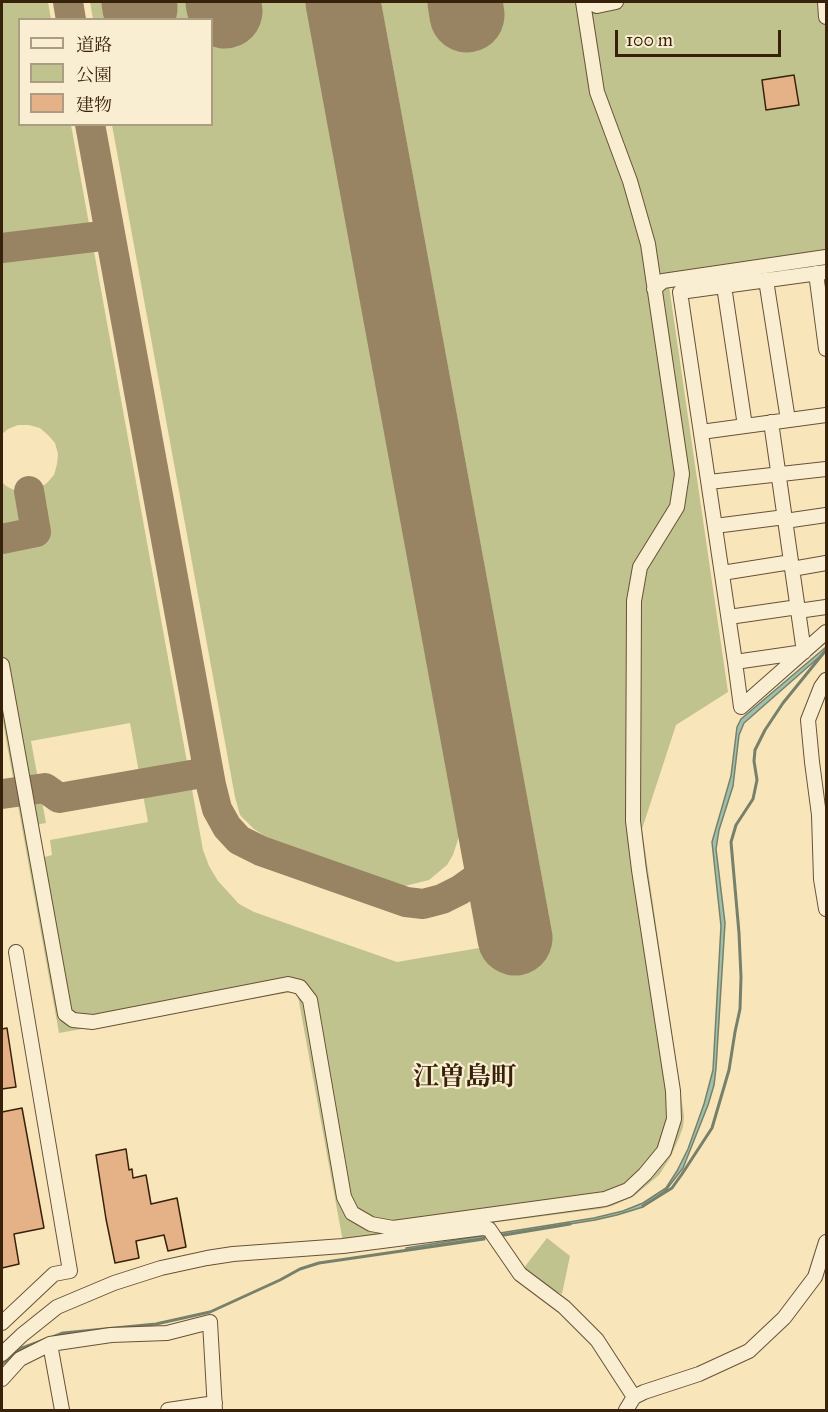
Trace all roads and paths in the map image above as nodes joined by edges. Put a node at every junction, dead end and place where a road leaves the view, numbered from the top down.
1 (582, 2) edge
2 (589, 2) edge
3 (616, 2) edge
4 (825, 2) edge
5 (826, 17) edge
6 (826, 257) edge
7 (821, 272) edge
8 (766, 280) junction
9 (724, 286) junction
10 (654, 289) junction
11 (826, 350) edge
12 (826, 415) edge
13 (788, 420) junction
14 (771, 422) junction
15 (745, 426) junction
16 (701, 432) junction
17 (826, 469) edge
18 (778, 473) junction
19 (709, 482) junction
20 (826, 515) edge
21 (785, 519) junction
22 (715, 526) junction
23 (826, 563) edge
24 (791, 565) junction
25 (722, 573) junction
26 (826, 607) edge
27 (798, 609) junction
28 (729, 617) junction
29 (826, 632) edge
30 (804, 652) junction
31 (735, 662) junction
32 (2, 665) edge
33 (826, 680) edge
34 (826, 909) edge
35 (16, 952) dead end
36 (826, 1242) edge
37 (821, 1278) edge
38 (2, 1323) edge
39 (50, 1344) junction
40 (2, 1354) edge
41 (2, 1379) edge
42 (634, 1397) junction
43 (215, 1407) edge
44 (62, 1410) edge
45 (168, 1410) edge
46 (626, 1410) edge

1 - 10 street
2 - 3 street
4 - 5 street
6 - 10 street
7 - 8 street
7 - 11 street
8 - 9 street
8 - 13 street
9 - 15 street
9 - 16 street
10 - 32 street
12 - 13 street
13 - 14 street
14 - 15 street
14 - 18 street
15 - 16 street
16 - 19 street
17 - 18 street
18 - 19 street
18 - 21 street
19 - 22 street
20 - 21 street
21 - 22 street
21 - 24 street
22 - 25 street
23 - 24 street
24 - 25 street
24 - 27 street
25 - 28 street
26 - 27 street
27 - 28 street
27 - 30 street
28 - 31 street
29 - 30 street
30 - 31 street
30 - 31 street
33 - 34 street
35 - 38 street
36 - 37 street
37 - 42 street
39 - 41 street
39 - 43 street
39 - 44 street
40 - 42 street
42 - 46 street
43 - 45 street

